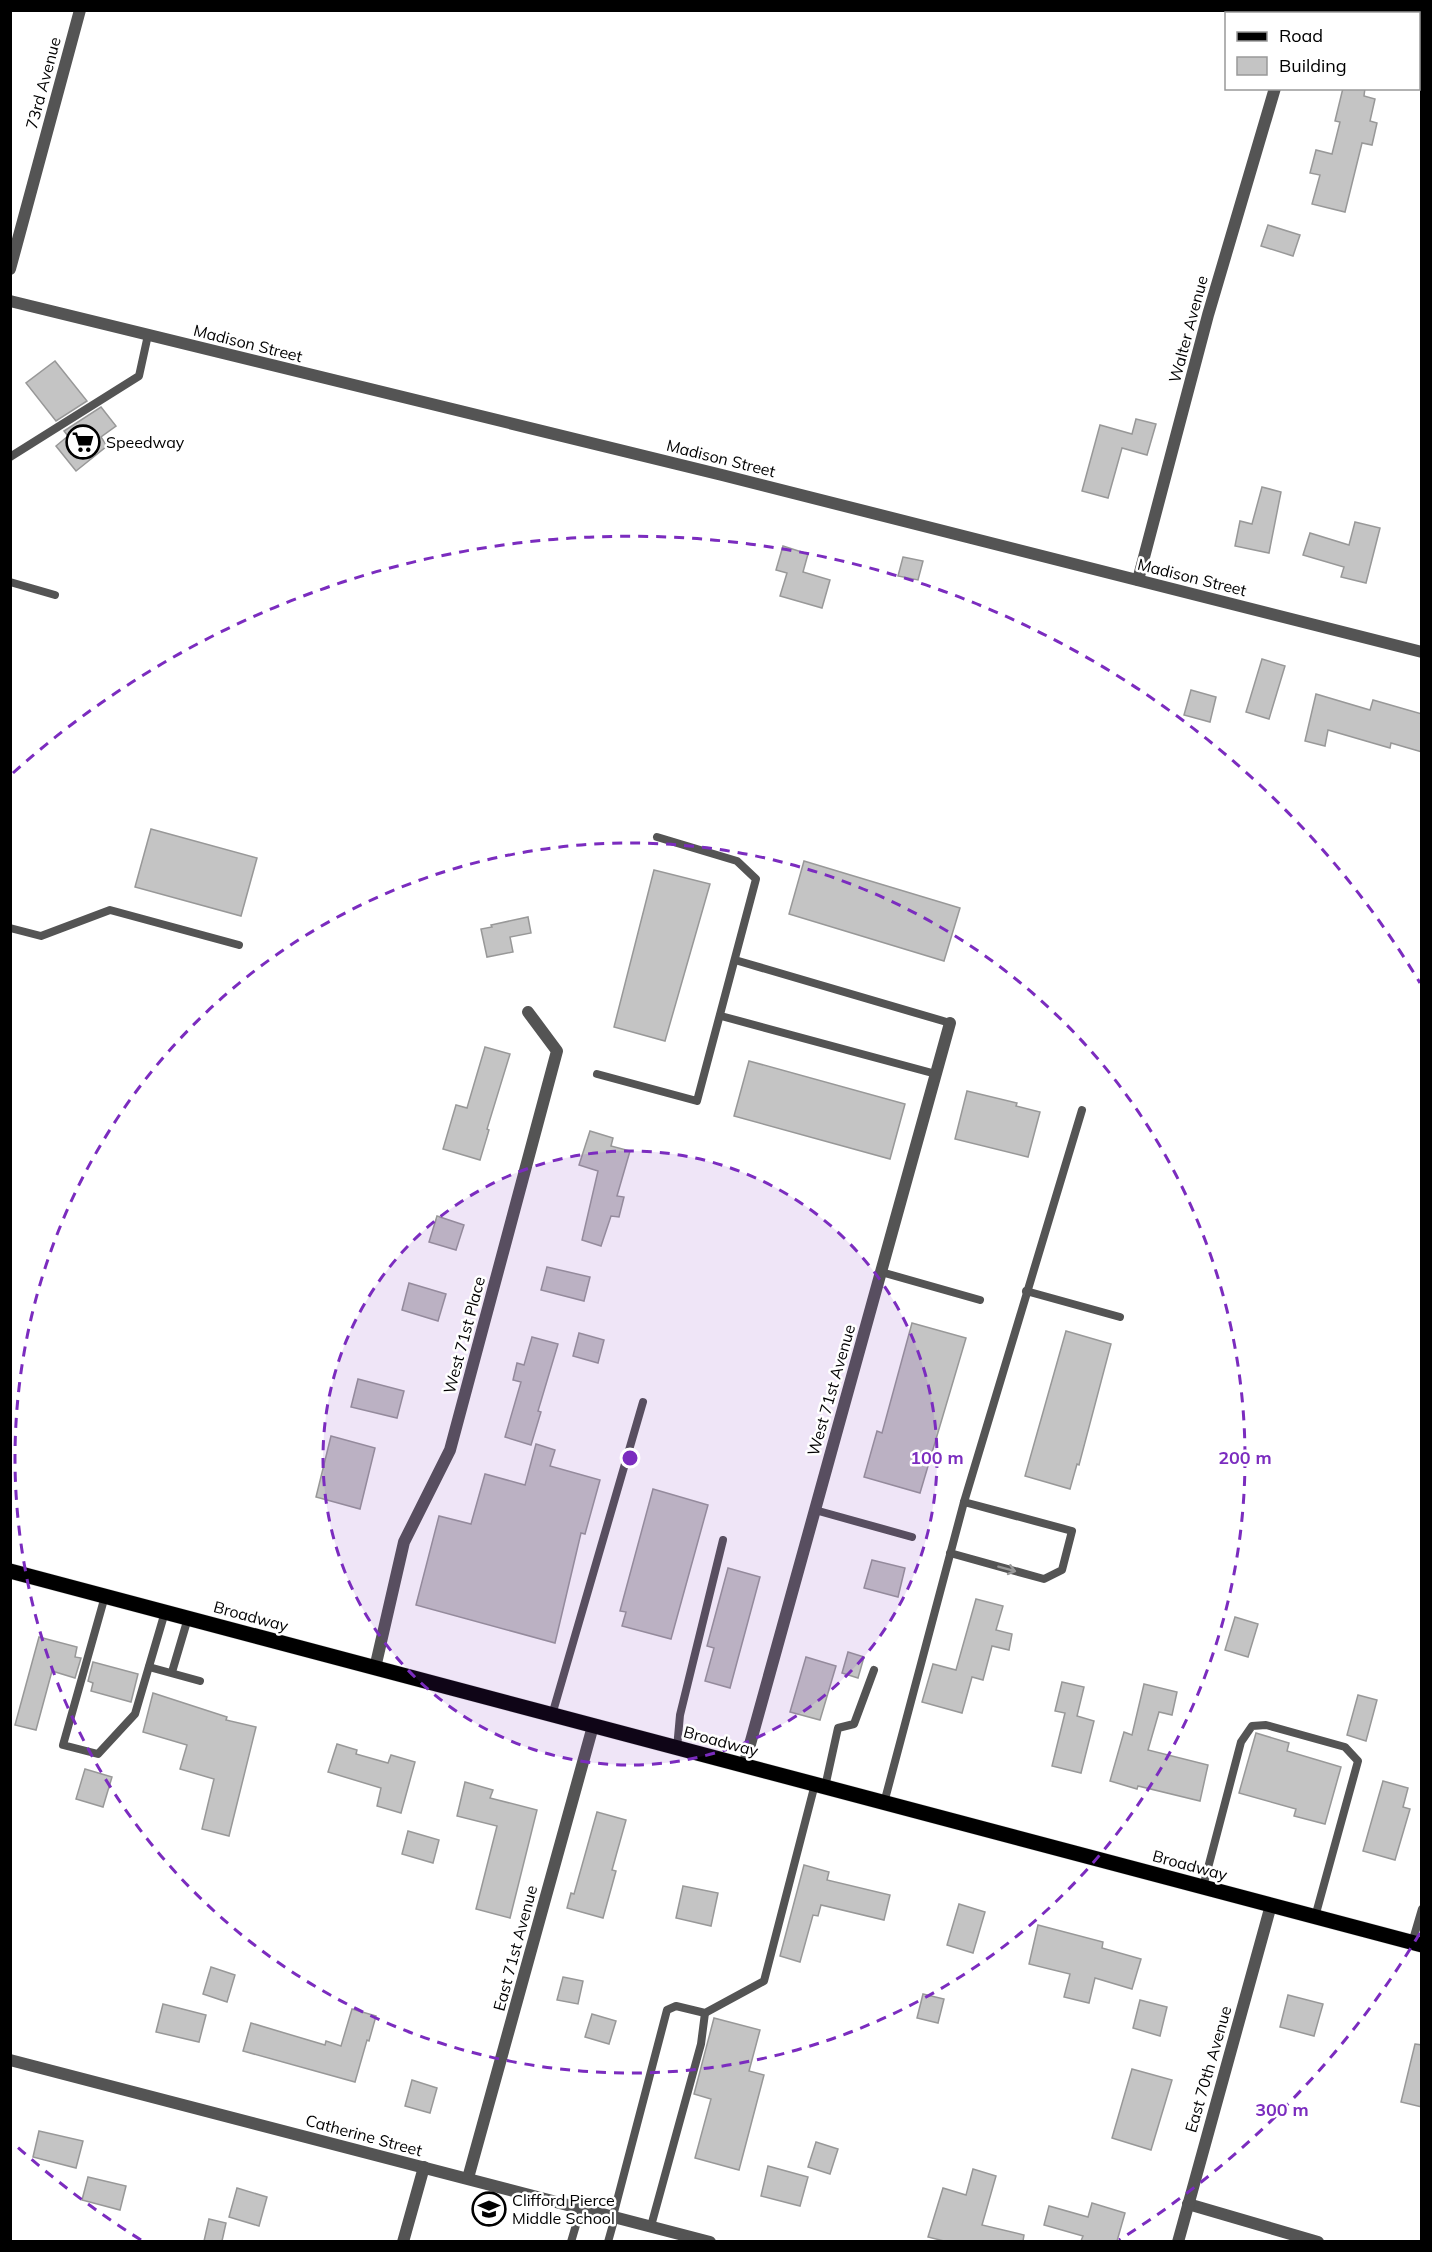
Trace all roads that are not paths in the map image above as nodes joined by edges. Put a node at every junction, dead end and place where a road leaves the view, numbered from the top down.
1 (80, 10) edge
2 (1274, 90) edge
3 (10, 268) edge
4 (10, 301) edge
5 (148, 335) junction
6 (10, 457) edge
7 (1138, 580) junction
8 (10, 582) edge
9 (55, 595) dead end
10 (1422, 652) edge
11 (657, 837) dead end
12 (10, 927) edge
13 (239, 945) dead end
14 (735, 960) junction
15 (528, 1012) dead end
16 (720, 1016) junction
17 (950, 1023) joint
18 (597, 1074) dead end
19 (936, 1074) junction
20 (1082, 1110) dead end
21 (881, 1272) junction
22 (1026, 1291) junction
23 (980, 1300) dead end
24 (1120, 1317) dead end
25 (643, 1402) dead end
26 (964, 1502) junction
27 (815, 1509) junction
28 (912, 1537) dead end
29 (723, 1540) dead end
30 (950, 1553) junction
31 (10, 1571) edge
32 (105, 1596) junction
33 (165, 1612) junction
34 (188, 1618) junction
35 (149, 1667) junction
36 (375, 1668) junction
37 (874, 1670) dead end
38 (172, 1672) junction
39 (200, 1681) dead end
40 (552, 1715) junction
41 (593, 1725) junction
42 (677, 1748) junction
43 (744, 1766) junction
44 (820, 1786) junction
45 (884, 1803) junction
46 (1203, 1887) junction
47 (1271, 1905) junction
48 (1422, 1909) edge
49 (1315, 1917) junction
50 (1417, 1944) edge
51 (705, 2013) junction
52 (10, 2060) edge
53 (424, 2167) junction
54 (468, 2178) junction
55 (1188, 2204) junction
56 (581, 2208) junction
57 (614, 2216) junction
58 (651, 2226) junction
59 (403, 2241) edge
60 (571, 2241) edge
61 (608, 2241) edge
62 (710, 2241) edge
63 (1178, 2241) edge
64 (1318, 2241) edge

1 - 3 street, 73rd Avenue
2 - 7 street, Walter Avenue
4 - 5 street, Madison Street
5 - 6 lane
5 - 7 street, Madison Street
7 - 10 street, Madison Street
8 - 9 lane
11 - 14 lane
12 - 13 lane
14 - 16 lane
14 - 17 lane
15 - 36 street, West 71st Place
16 - 18 lane
16 - 19 lane
17 - 19 street, West 71st Avenue
19 - 21 street, West 71st Avenue
20 - 22 lane
21 - 23 lane
21 - 27 street, West 71st Avenue
22 - 24 lane
22 - 26 lane
25 - 40 lane
26 - 30 lane
30 -> 26 lane
27 - 28 lane
27 - 43 street, West 71st Avenue
29 - 42 lane
30 - 45 lane
31 - 32 main road, Broadway
32 - 33 main road, Broadway
32 - 35 lane
33 - 34 main road, Broadway
33 - 35 lane
34 - 36 main road, Broadway
34 - 38 lane
35 - 38 lane
36 - 40 main road, Broadway
37 - 44 lane
38 - 39 lane
40 - 41 main road, Broadway
41 - 42 main road, Broadway
41 - 54 street, East 71st Avenue
42 - 43 main road, Broadway
43 - 44 main road, Broadway
44 - 45 main road, Broadway
44 - 51 lane
45 - 46 main road, Broadway
46 - 47 main road, Broadway
46 - 49 lane
47 - 49 main road, Broadway
47 - 55 street, East 70th Avenue
48 - 50 lane
49 - 50 main road, Broadway
51 - 57 lane
51 - 58 lane
52 - 53 street, Catherine Street
53 - 54 street, Catherine Street
53 - 59 street
54 - 56 street, Catherine Street
55 - 63 street, East 70th Avenue
55 - 64 street
56 - 57 street, Catherine Street
56 - 60 lane
57 - 58 street, Catherine Street
57 - 61 lane
58 - 62 street, Catherine Street

